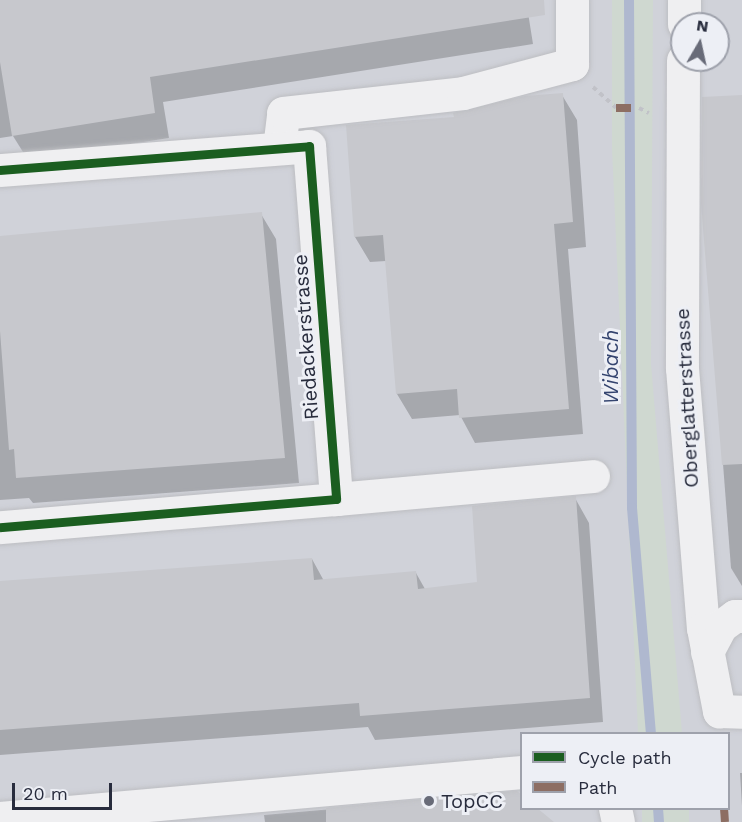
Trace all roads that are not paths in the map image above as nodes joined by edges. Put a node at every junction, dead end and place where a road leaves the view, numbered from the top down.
1 (572, 0) edge
2 (683, 72) edge
3 (279, 148) junction
4 (0, 170) edge
5 (593, 476) dead end
6 (336, 499) junction
7 (0, 527) edge
8 (742, 615) edge
9 (707, 652) junction
10 (742, 712) edge
11 (520, 772) edge
12 (0, 818) edge

1 - 3 street
2 - 9 street, Oberglatterstrasse
3 - 4 street, Riedackerstrasse
3 - 6 street, Riedackerstrasse
5 - 6 street
6 - 7 street
8 - 9 street
9 - 10 street, Oberglatterstrasse
11 - 12 street

